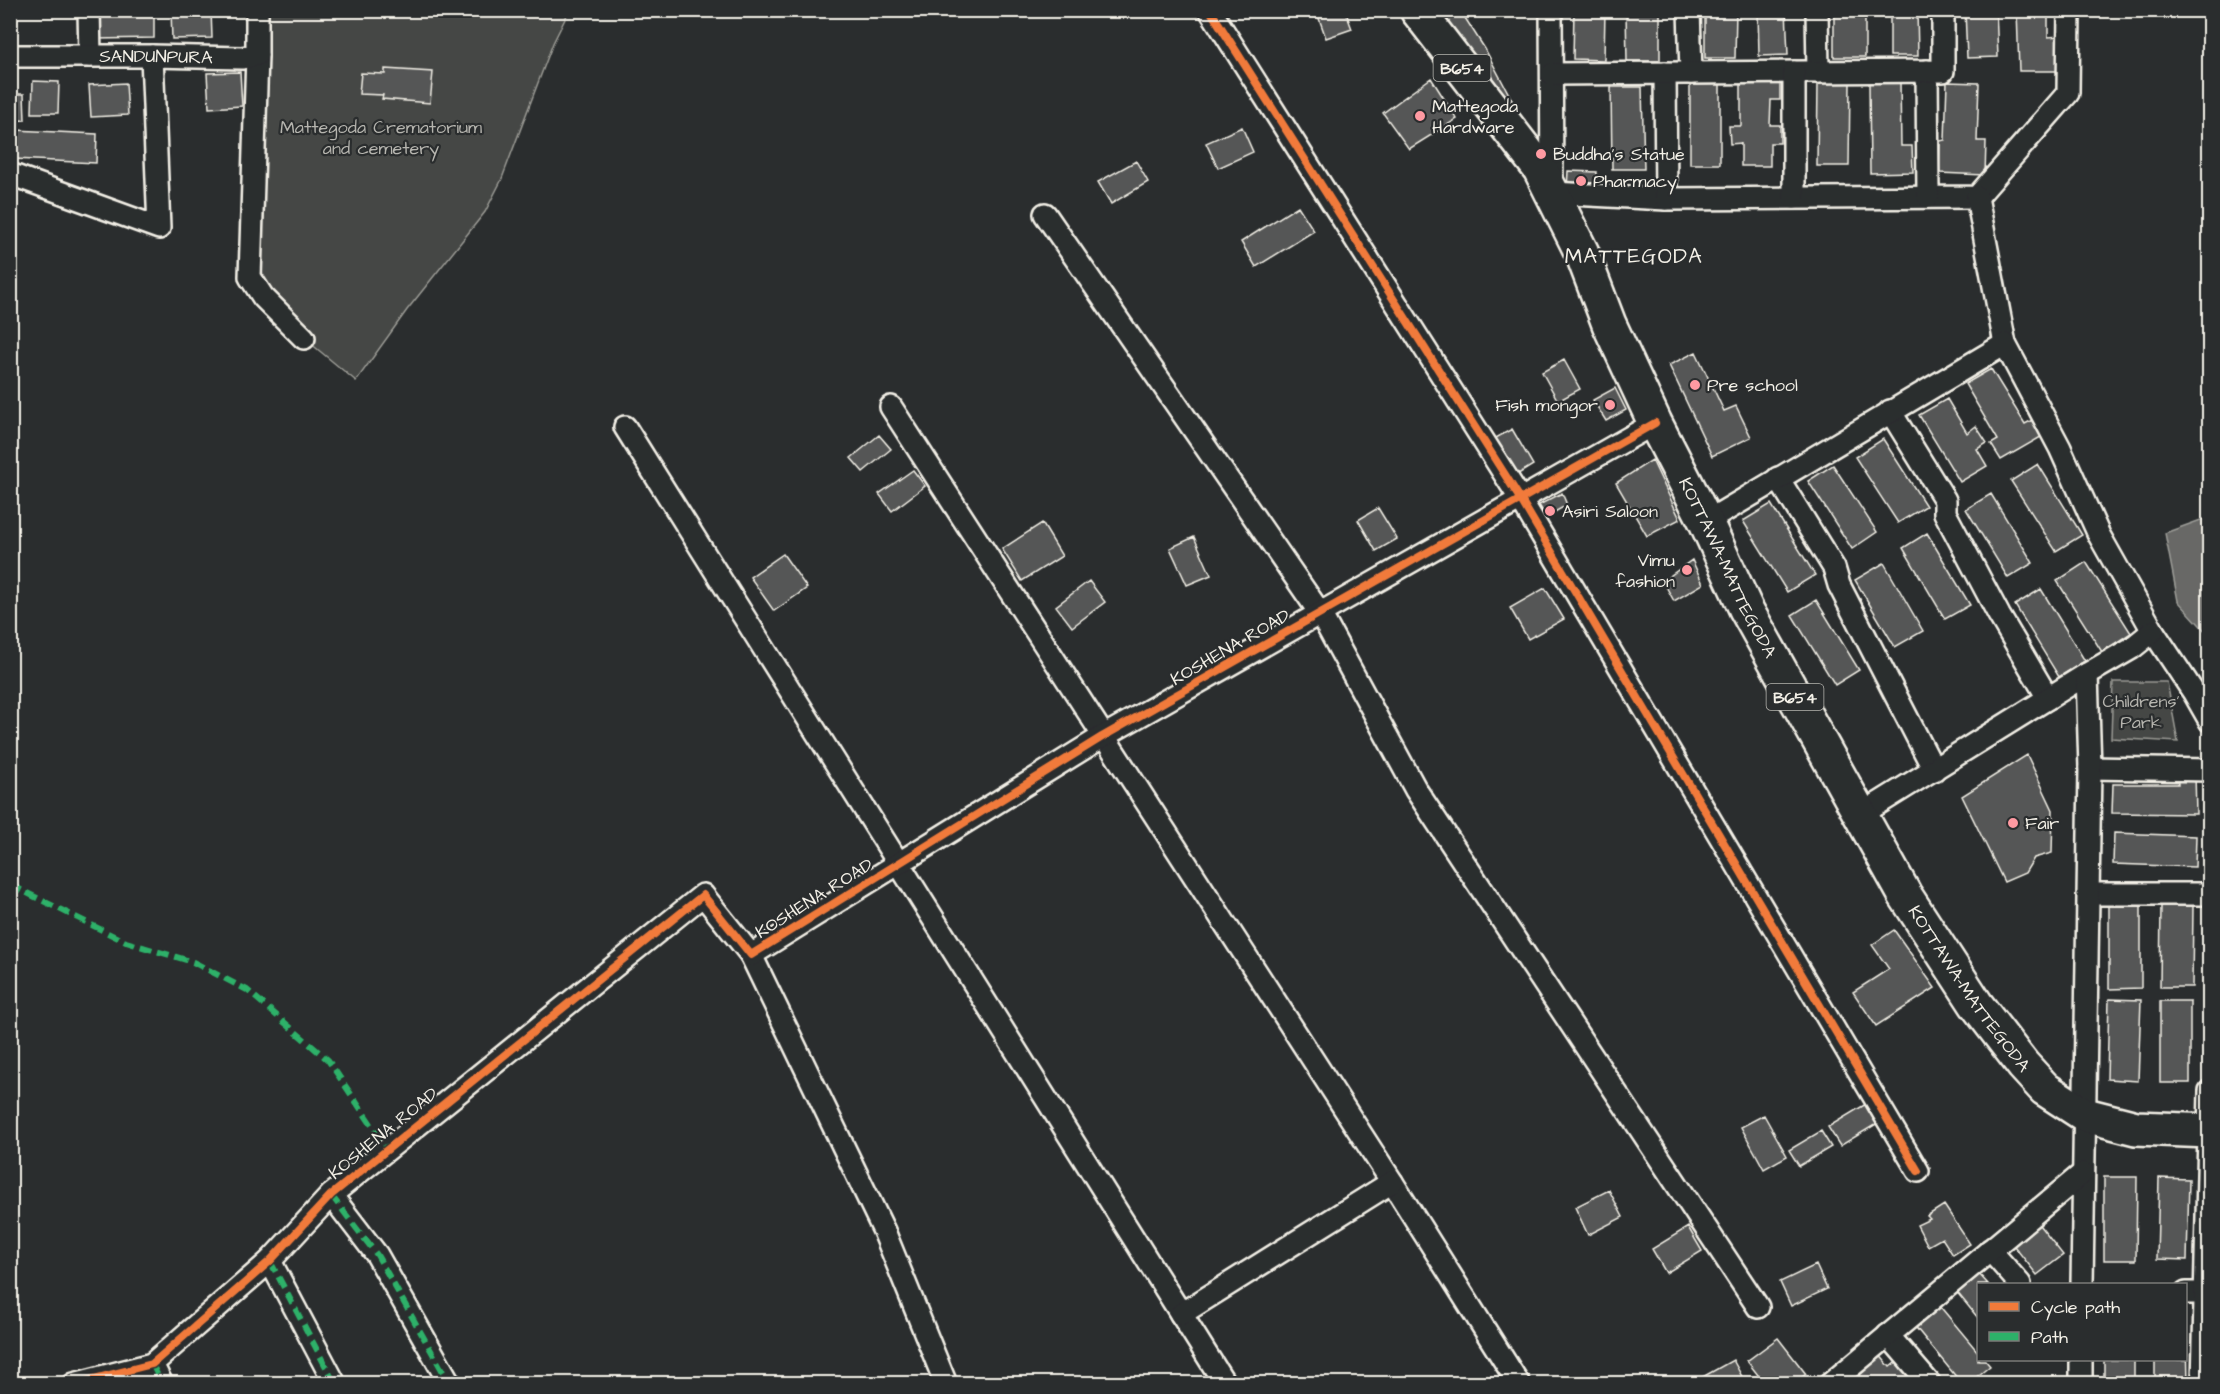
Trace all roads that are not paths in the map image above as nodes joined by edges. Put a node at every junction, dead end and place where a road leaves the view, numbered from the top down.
1 (89, 10) edge
2 (257, 10) edge
3 (1210, 10) edge
4 (1417, 10) edge
5 (1551, 10) edge
6 (1689, 10) edge
7 (1817, 10) edge
8 (1943, 10) edge
9 (2069, 10) edge
10 (256, 55) junction
11 (10, 56) edge
12 (90, 56) junction
13 (152, 56) junction
14 (1928, 71) junction
15 (1794, 72) junction
16 (1818, 72) junction
17 (1665, 73) junction
18 (1691, 73) junction
19 (1552, 74) junction
20 (10, 174) edge
21 (1552, 193) junction
22 (1928, 197) junction
23 (1977, 197) junction
24 (1794, 198) junction
25 (1666, 199) junction
26 (1045, 213) dead end
27 (304, 338) dead end
28 (2005, 344) junction
29 (891, 407) dead end
30 (1890, 411) junction
31 (1655, 423) junction
32 (625, 427) dead end
33 (1778, 478) junction
34 (1521, 500) junction
35 (1706, 522) junction
36 (1320, 613) junction
37 (2153, 631) junction
38 (2087, 674) junction
39 (2048, 698) junction
40 (2210, 721) edge
41 (1102, 736) junction
42 (2091, 768) junction
43 (1934, 770) junction
44 (2210, 770) edge
45 (1860, 815) junction
46 (900, 863) junction
47 (2089, 894) junction
48 (2210, 894) edge
49 (751, 956) junction
50 (2210, 1091) edge
51 (2085, 1115) junction
52 (2209, 1130) edge
53 (1918, 1171) dead end
54 (2082, 1173) junction
55 (1392, 1182) junction
56 (331, 1195) junction
57 (1990, 1250) junction
58 (270, 1261) junction
59 (2019, 1283) edge
60 (2082, 1283) edge
61 (2200, 1293) edge
62 (1758, 1306) dead end
63 (1181, 1314) junction
64 (1888, 1335) junction
65 (2081, 1361) edge
66 (152, 1364) junction
67 (74, 1383) edge
68 (162, 1383) edge
69 (335, 1383) edge
70 (450, 1383) edge
71 (946, 1383) edge
72 (1225, 1383) edge
73 (1519, 1383) edge
74 (1830, 1383) edge
75 (1930, 1383) edge
76 (2081, 1383) edge
77 (2203, 1383) edge

1 - 12 street
2 - 10 street
3 - 34 street
4 - 21 main road, KOTTAWA-MATTEGODA / B654
5 - 19 street
6 - 18 street
7 - 16 street
8 - 14 street
9 - 23 street
10 - 13 street, SANDUNPURA
10 - 27 street
11 - 12 street, SANDUNPURA
12 - 13 street, SANDUNPURA
13 - 20 street
14 - 16 street
14 - 22 street
15 - 16 street
15 - 18 street
15 - 24 street
17 - 18 street
17 - 19 street
17 - 25 street
19 - 21 street
21 - 25 street
21 - 31 main road, KOTTAWA-MATTEGODA / B654
22 - 23 street
22 - 24 street
23 - 28 street
24 - 25 street
26 - 36 street
28 - 30 street
28 - 37 street
29 - 41 street
30 - 33 street
30 - 39 street
31 - 34 street, KOSHENA ROAD
31 - 35 main road, KOTTAWA-MATTEGODA / B654
32 - 46 street
33 - 35 street
33 - 43 street
34 - 36 street, KOSHENA ROAD
34 - 53 street
35 - 45 main road, KOTTAWA-MATTEGODA / B654
36 - 41 street, KOSHENA ROAD
36 - 62 street
37 - 38 street
37 - 40 street
38 - 39 street
38 - 42 street
39 - 43 street
41 - 46 street, KOSHENA ROAD
41 - 55 street
42 - 44 street
42 - 47 street
43 - 45 street
45 - 51 main road, KOTTAWA-MATTEGODA / B654
46 - 49 street, KOSHENA ROAD
46 - 63 street
47 - 48 street
47 - 51 street
49 - 56 street, KOSHENA ROAD
49 - 71 street
50 - 52 street
51 - 52 main road, KOTTAWA-MATTEGODA / B654
51 - 54 street
52 - 61 street
54 - 57 street
54 - 60 street
55 - 63 street
55 - 73 street
56 - 58 street, KOSHENA ROAD
56 - 70 street
57 - 59 street
57 - 64 street
58 - 66 street, KOSHENA ROAD
58 - 69 street
61 - 77 street
63 - 72 street
64 - 74 street
64 - 75 street
65 - 76 street
66 - 67 street, KOSHENA ROAD
66 - 68 street

